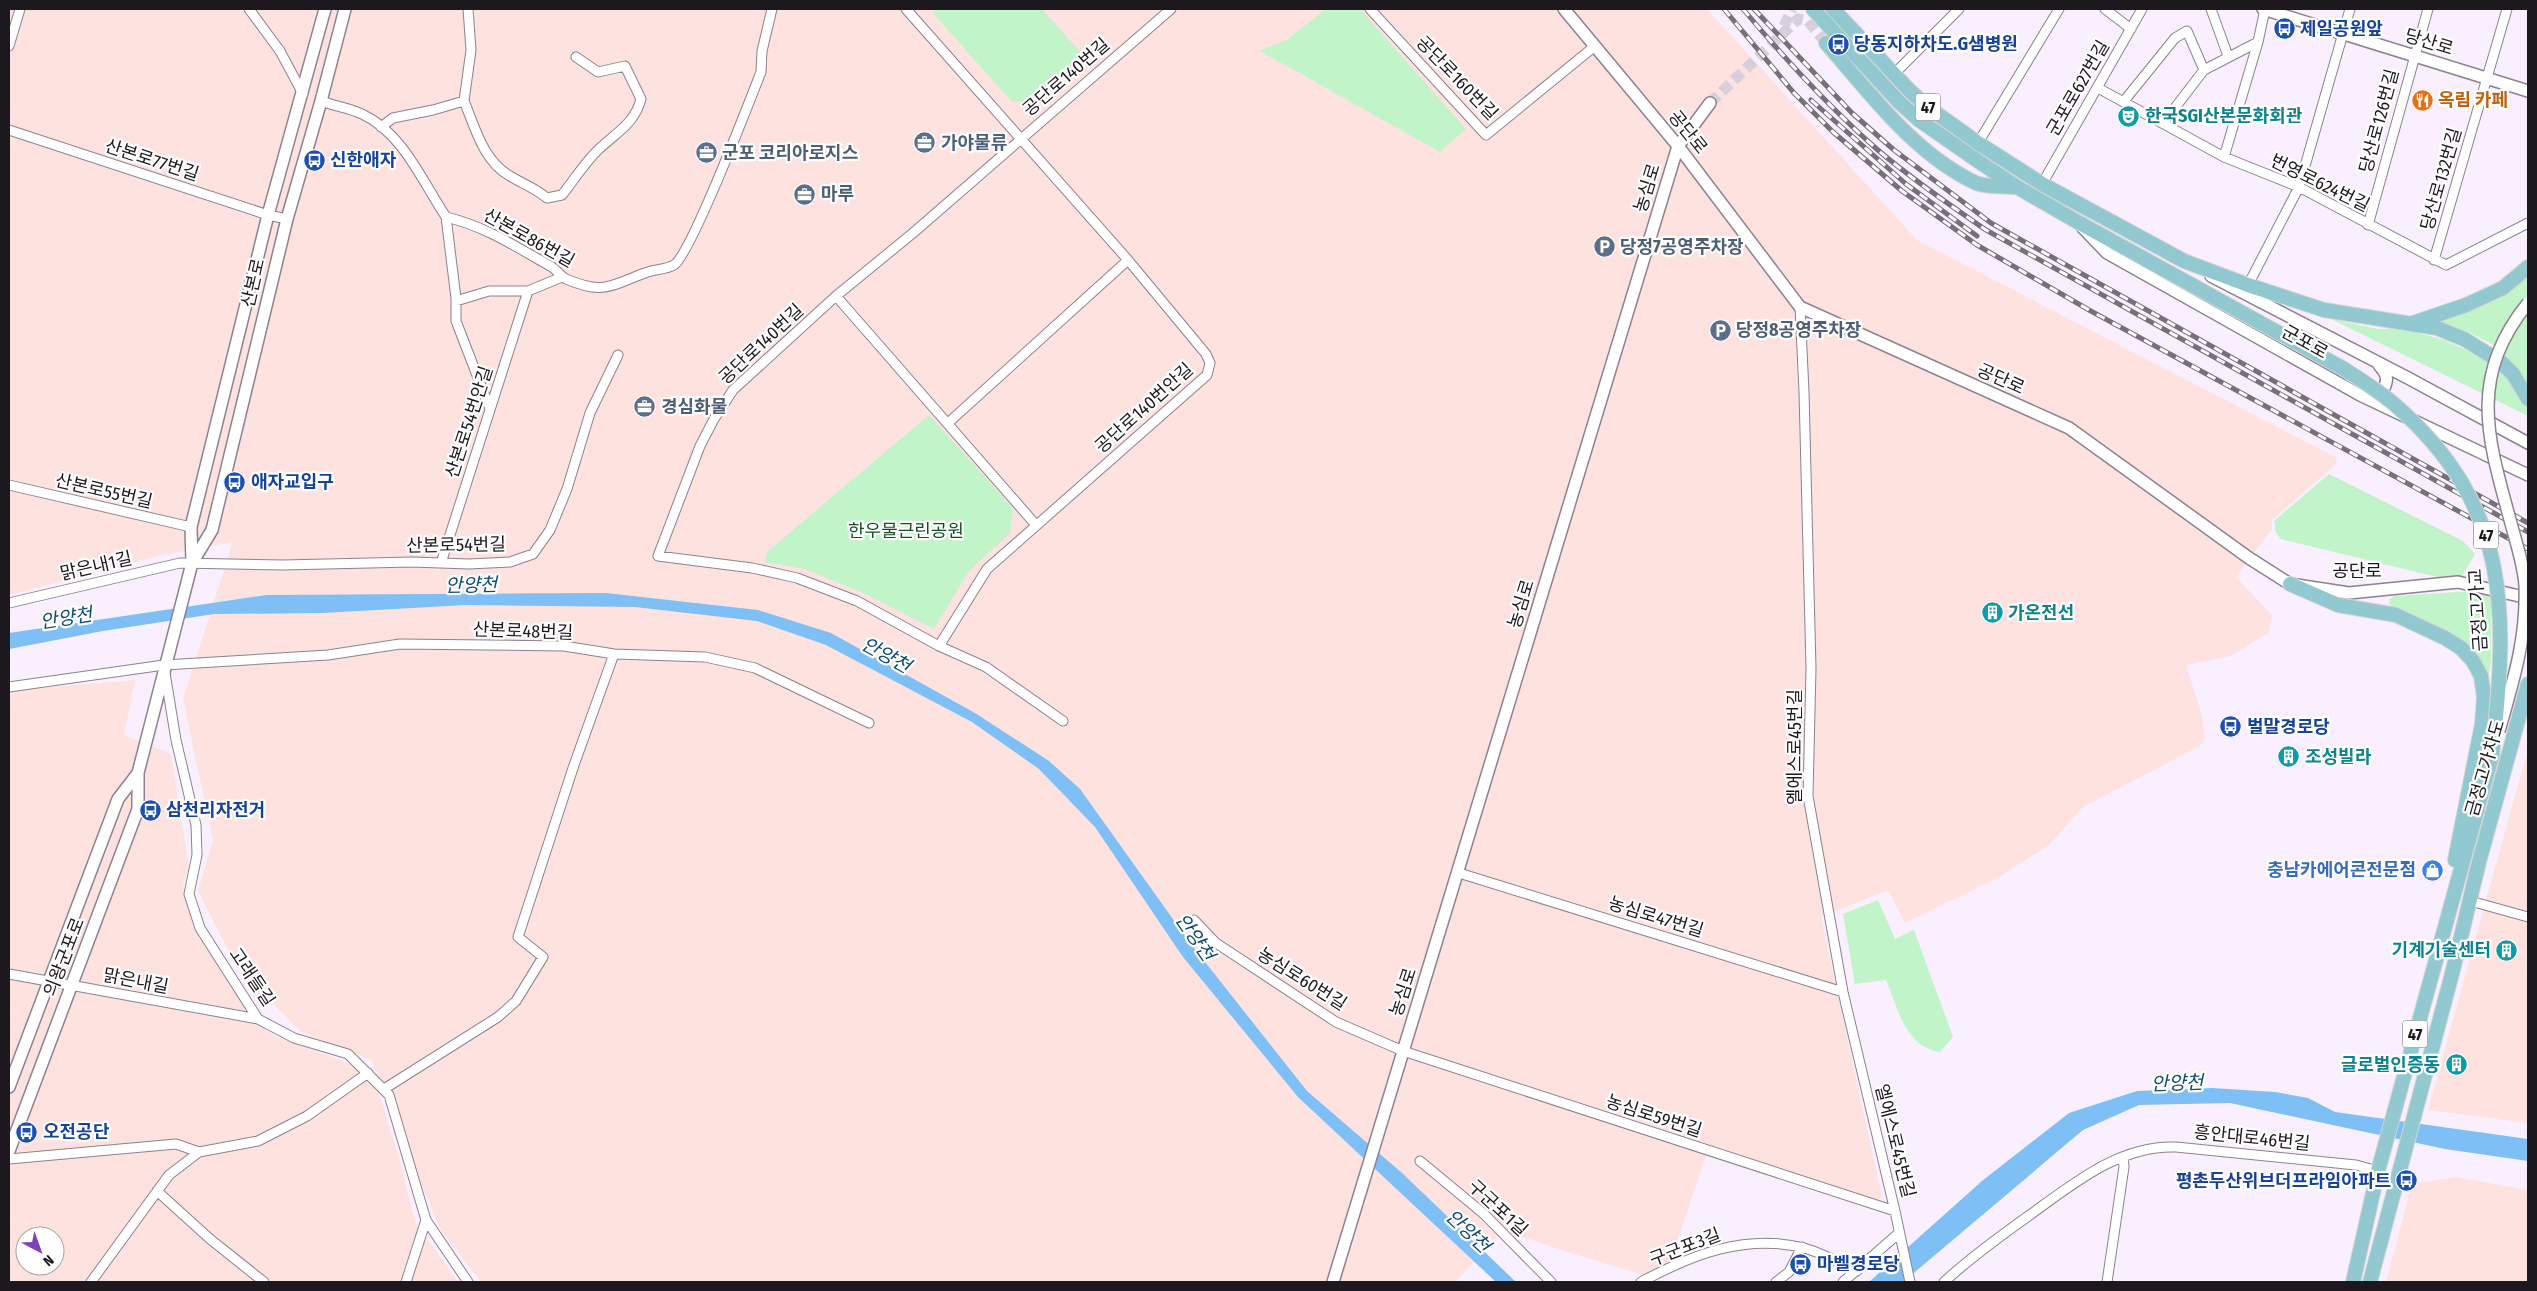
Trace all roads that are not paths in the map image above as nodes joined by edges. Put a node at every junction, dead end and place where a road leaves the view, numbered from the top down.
1 (18, 9) edge
2 (249, 9) edge
3 (324, 9) edge
4 (345, 9) edge
5 (468, 9) edge
6 (772, 9) edge
7 (906, 9) edge
8 (1171, 9) edge
9 (1370, 9) edge
10 (1564, 9) edge
11 (1813, 9) edge
12 (1959, 9) edge
13 (2059, 9) edge
14 (2106, 9) edge
15 (2142, 9) edge
16 (2211, 9) edge
17 (2264, 9) edge
18 (2350, 9) edge
19 (2428, 9) edge
20 (2507, 9) edge
21 (1836, 10) edge
22 (9, 17) edge
23 (2131, 29) junction
24 (2343, 34) junction
25 (2258, 42) junction
26 (1826, 43) tunnel mouth
27 (9, 46) edge
28 (1595, 46) junction
29 (2228, 56) junction
30 (2414, 56) junction
31 (576, 57) dead end
32 (2204, 70) junction
33 (1894, 74) junction
34 (2487, 78) junction
35 (2098, 88) junction
36 (2528, 91) edge
37 (303, 94) junction
38 (321, 101) junction
39 (464, 101) junction
40 (2124, 101) junction
41 (1710, 103) tunnel mouth
42 (2164, 122) junction
43 (381, 127) junction
44 (9, 130) edge
45 (1020, 138) junction
46 (1978, 144) junction
47 (1678, 146) junction
48 (2224, 157) junction
49 (2042, 184) junction
50 (2017, 187) junction
51 (2300, 187) junction
52 (268, 215) junction
53 (446, 218) junction
54 (287, 219) junction
55 (2076, 221) junction
56 (2528, 222) edge
57 (2368, 225) junction
58 (1128, 260) junction
59 (2434, 260) junction
60 (2184, 261) junction
61 (2528, 267) edge
62 (562, 277) junction
63 (2248, 284) junction
64 (528, 292) junction
65 (836, 296) junction
66 (456, 301) junction
67 (2528, 303) edge
68 (1800, 307) junction
69 (2411, 324) junction
70 (618, 355) dead end
71 (2378, 363) junction
72 (2344, 369) joint
73 (2360, 395) junction
74 (2528, 399) edge
75 (490, 409) junction
76 (948, 423) junction
77 (2528, 443) edge
78 (2528, 475) edge
79 (9, 485) edge
80 (1036, 525) junction
81 (191, 527) junction
82 (441, 563) junction
83 (190, 568) junction
84 (2290, 584) junction
85 (2528, 598) edge
86 (9, 603) edge
87 (939, 646) junction
88 (614, 654) junction
89 (166, 660) junction
90 (2528, 684) edge
91 (9, 687) edge
92 (2528, 718) edge
93 (1063, 721) dead end
94 (869, 723) dead end
95 (2492, 756) junction
96 (138, 773) junction
97 (1459, 873) junction
98 (2474, 902) junction
99 (2528, 917) edge
100 (1194, 920) dead end
101 (2433, 966) junction
102 (2453, 970) junction
103 (9, 974) edge
104 (48, 981) junction
105 (72, 984) junction
106 (1843, 992) junction
107 (258, 1019) junction
108 (1403, 1051) junction
109 (368, 1073) junction
110 (9, 1087) edge
111 (384, 1089) junction
112 (9, 1151) edge
113 (199, 1152) junction
114 (2123, 1157) junction
115 (9, 1159) edge
116 (1420, 1161) dead end
117 (2380, 1166) junction
118 (157, 1191) junction
119 (1895, 1212) junction
120 (426, 1220) junction
121 (1900, 1235) junction
122 (1802, 1247) junction
123 (1857, 1271) junction
124 (2372, 1278) edge
125 (90, 1282) edge
126 (264, 1282) edge
127 (406, 1282) edge
128 (468, 1282) edge
129 (1333, 1282) edge
130 (1551, 1282) edge
131 (1641, 1282) edge
132 (1776, 1282) edge
133 (1843, 1282) edge
134 (1910, 1282) edge
135 (1944, 1282) edge
136 (2107, 1282) edge
137 (2352, 1282) edge

1 - 22 street
1 - 27 street
2 - 37 street
3 - 37 street, 산본로
4 - 38 street, 산본로
5 - 39 street
6 - 62 street, 산본로86번길
7 - 45 street, 공단로140번안길
8 - 45 street, 공단로140번길
9 - 28 street, 공단로160번길
10 - 28 street, 공단로
11 - 50 main road, 군포로 / 47
12 - 33 street
13 - 46 street
14 - 23 street
15 - 23 street, 군포로627번길
16 - 29 street
17 - 24 street, 당산로
17 - 25 street
18 - 24 street
19 - 30 street, 당산로126번길
20 - 34 street, 당산로132번길
21 - 33 main road, 군포로 / 47
23 - 35 street, 군포로627번길
24 - 30 street, 당산로
24 - 51 street
25 - 29 street
25 - 48 street
26 - 50 main road
28 - 47 street, 공단로
29 - 32 street
30 - 34 street, 당산로
30 - 57 street, 당산로126번길
31 - 39 street
32 - 40 street
32 - 42 street
33 - 46 main road, 군포로 / 47
34 - 36 street, 당산로
34 - 59 street, 당산로132번길
35 - 40 street, 번영로624번길
35 - 49 street, 군포로627번길
37 - 52 street, 산본로
38 - 43 street
38 - 54 street, 산본로
39 - 43 street
40 - 42 street, 번영로624번길
41 - 47 street, 농심로
42 - 48 street, 번영로624번길
43 - 53 street
44 - 52 street, 산본로77번길
45 - 58 street, 공단로140번안길
45 - 65 street, 공단로140번길
46 - 49 main road, 군포로 / 47
47 - 68 street, 공단로
47 - 97 street, 농심로
48 - 51 street, 번영로624번길
49 - 60 main road, 군포로 / 47
50 - 55 main road, 군포로 / 47
51 - 57 street, 번영로624번길
51 - 63 street
52 - 54 street, 산본로77번길
52 - 81 street, 산본로
53 - 62 street, 산본로86번길
53 - 66 street
54 - 83 street, 산본로
55 - 72 main road, 군포로 / 47
55 - 73 street, 군포로
56 - 59 street, 번영로624번길
57 - 59 street, 번영로624번길
58 - 76 street
58 - 80 street, 공단로140번안길
60 - 63 main road, 군포로 / 47
60 - 71 street, 군포로
61 - 69 main road
62 - 64 street
63 - 69 main road, 군포로 / 47
64 - 66 street
64 - 75 street, 산본로54번안길
65 - 76 street
65 - 87 street, 공단로140번길
66 - 75 street
67 - 95 street, bridge
68 - 84 street, 공단로
68 - 106 street, 엘에스로45번길
69 - 74 main road, 군포로 / 47
70 - 82 street, 산본로54번길
71 - 73 street
71 - 77 street, 군포로
72 - 95 main road, 금정고가교 / 47, bridge
73 - 78 street, 군포로
75 - 82 street, 산본로54번안길
76 - 80 street
79 - 81 street, 산본로55번길
80 - 87 street, 공단로140번안길
81 - 83 street, 산본로
82 - 83 street, 산본로54번길
83 - 86 street, 맑은내1길
83 - 89 street, 의왕군포로
84 - 85 street, 공단로
84 - 101 main road
87 - 93 street, 공단로140번길
88 - 89 street, 산본로48번길
88 - 94 street, 산본로48번길
88 - 111 street
89 - 91 street
89 - 96 street, 의왕군포로
89 - 107 street, 고래들길
90 - 102 main road, 금정고가차도 / 47
92 - 98 main road
95 - 101 main road, 금정고가차도 / 47
96 - 104 street, 의왕군포로
96 - 105 street, 의왕군포로
97 - 106 street, 농심로47번길
97 - 108 street, 농심로
98 - 99 street
98 - 102 main road
100 - 108 street, 농심로60번길
101 - 117 main road, 47
102 - 124 main road, 47
103 - 104 street, 맑은내길
104 - 105 street, 맑은내길
104 - 110 street, 의왕군포로
105 - 107 street, 맑은내길
105 - 112 street, 의왕군포로
106 - 119 street, 엘에스로45번길
107 - 109 street, 고래들길
108 - 119 street, 농심로59번길
108 - 129 street, 농심로
109 - 111 street, 고래들길
109 - 113 street
111 - 120 street, 고래들길
113 - 115 street
113 - 118 street
114 - 117 street, 흥안대로46번길
114 - 135 street, 흥안대로46번길
114 - 136 street
116 - 130 street, 구군포1길
117 - 137 main road, 47
118 - 125 street
118 - 126 street
119 - 121 street, 엘에스로45번길
120 - 127 street
120 - 128 street, 고래들길
121 - 123 street
121 - 134 street, 엘에스로45번길
122 - 123 street, 구군포3길
122 - 131 street, 구군포3길
122 - 132 street
123 - 133 street

